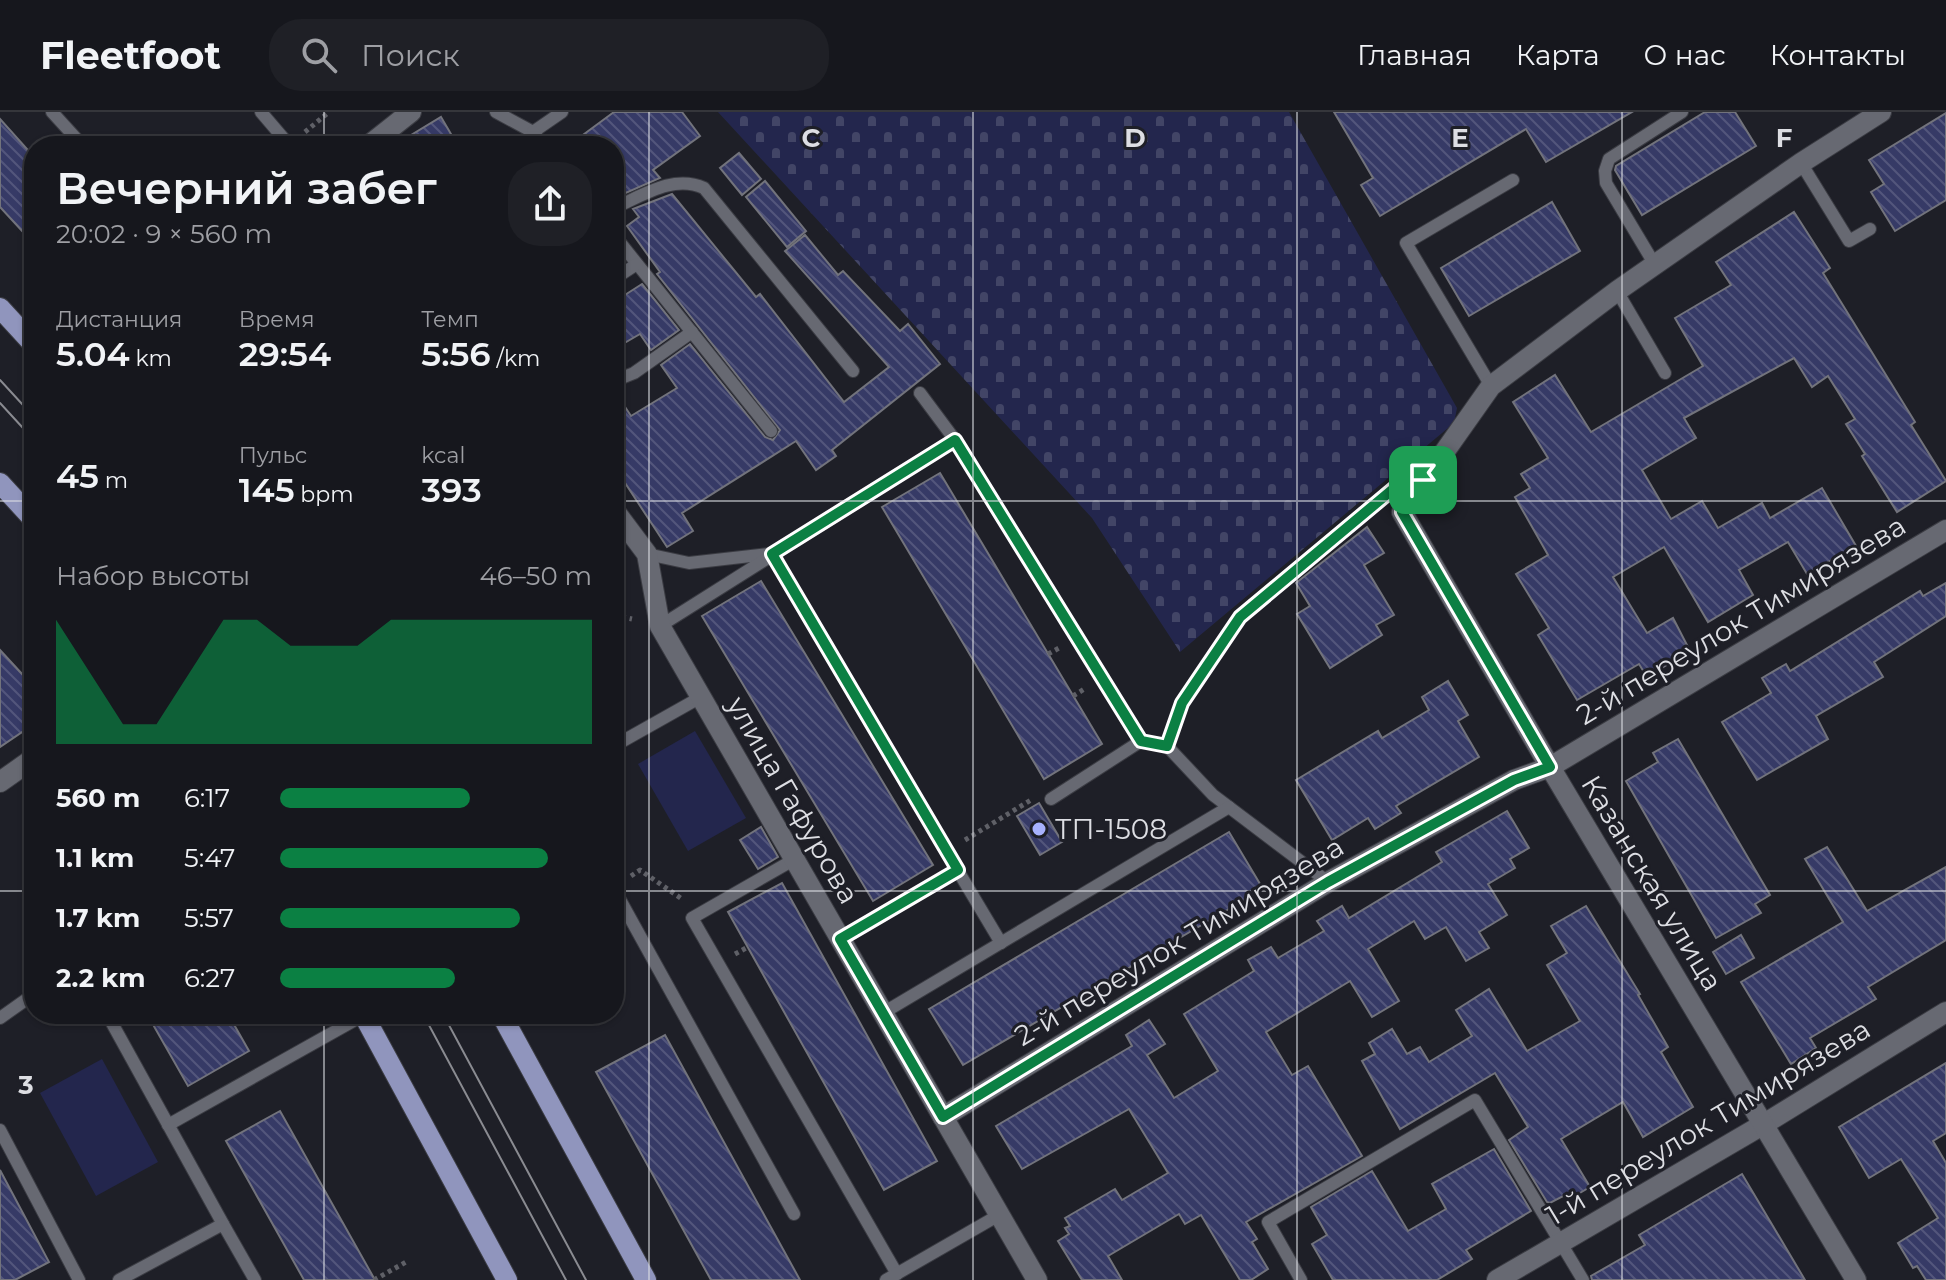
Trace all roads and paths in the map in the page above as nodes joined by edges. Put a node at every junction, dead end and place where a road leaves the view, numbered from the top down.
1 (52, 112) edge
2 (261, 112) edge
3 (329, 112) edge
4 (411, 112) edge
5 (496, 112) edge
6 (562, 112) edge
7 (1682, 112) edge
8 (1881, 112) edge
9 (533, 132) junction
10 (74, 136) edge
11 (281, 136) edge
12 (301, 136) edge
13 (381, 136) edge
14 (536, 136) edge
15 (1801, 163) junction
16 (1513, 180) dead end
17 (624, 204) edge
18 (1870, 229) dead end
19 (624, 248) edge
20 (637, 264) junction
21 (1655, 265) junction
22 (624, 272) edge
23 (1617, 291) junction
24 (0, 308) edge
25 (692, 332) junction
26 (24, 334) edge
27 (853, 371) dead end
28 (1665, 373) dead end
29 (624, 377) edge
30 (1491, 386) junction
31 (920, 393) dead end
32 (771, 431) dead end
33 (955, 440) junction
34 (0, 483) edge
35 (1382, 498) dead end
36 (24, 509) edge
37 (624, 523) edge
38 (1946, 530) edge
39 (647, 554) junction
40 (772, 554) junction
41 (660, 626) junction
42 (701, 697) junction
43 (624, 740) edge
44 (1141, 741) junction
45 (1167, 746) junction
46 (24, 765) edge
47 (1550, 767) junction
48 (0, 782) edge
49 (1051, 799) joint
50 (1229, 807) junction
51 (936, 834) joint
52 (946, 851) junction
53 (795, 859) junction
54 (958, 870) junction
55 (627, 878) dead end
56 (1328, 882) junction
57 (624, 907) edge
58 (692, 918) junction
59 (840, 939) junction
60 (1001, 943) junction
61 (24, 1001) edge
62 (1946, 1012) edge
63 (883, 1013) junction
64 (0, 1018) edge
65 (112, 1024) edge
66 (348, 1024) edge
67 (369, 1024) edge
68 (506, 1024) edge
69 (943, 1117) junction
70 (1764, 1124) junction
71 (168, 1125) junction
72 (0, 1130) edge
73 (794, 1214) dead end
74 (999, 1215) junction
75 (223, 1224) junction
76 (1561, 1242) junction
77 (406, 1262) dead end
78 (892, 1277) edge
79 (79, 1280) edge
80 (119, 1280) edge
81 (255, 1280) edge
82 (374, 1280) edge
83 (507, 1280) edge
84 (646, 1280) edge
85 (1037, 1280) edge
86 (1301, 1280) edge
87 (1497, 1280) edge
88 (1583, 1280) edge
89 (1856, 1280) edge

1 - 10 lane
2 - 11 lane
3 - 12 path
4 - 13 street
5 - 9 lane
6 - 9 lane
7 - 21 lane
8 - 15 street
9 - 14 lane
15 - 18 lane
15 - 21 street
16 - 30 lane
17 - 27 lane
19 - 20 lane
20 - 22 lane
20 - 25 lane
21 - 23 street
23 - 28 lane
23 - 30 street
24 - 26 main road
25 - 29 lane
25 - 32 lane
30 - 47 street, Казанская улица
31 - 33 lane
33 - 40 lane
33 - 44 lane
34 - 36 main road
35 - 45 path
37 - 39 street, улица Гафурова
38 - 47 street, 2-й переулок Тимирязева
39 - 40 lane
39 - 41 street, улица Гафурова
40 - 41 lane
40 - 51 path
41 - 42 street, улица Гафурова
42 - 43 lane
42 - 53 street, улица Гафурова
44 - 45 lane
44 - 49 lane
45 - 50 lane
46 - 48 street
47 - 56 street, 2-й переулок Тимирязева
47 - 70 street, Казанская улица
49 - 52 path
50 - 56 lane
50 - 60 lane
51 - 52 lane
52 - 54 lane
53 - 58 lane
53 - 59 street, улица Гафурова
54 - 59 path
54 - 60 lane
55 - 58 path
56 - 69 street, 2-й переулок Тимирязева
57 - 73 lane
58 - 78 lane
59 - 63 street, улица Гафурова
60 - 63 lane
61 - 64 lane
62 - 70 street, 1-й переулок Тимирязева
63 - 69 street, улица Гафурова
65 - 71 lane
66 - 71 lane
67 - 83 main road
68 - 84 main road
69 - 74 street, улица Гафурова
70 - 76 street, 1-й переулок Тимирязева
70 - 89 street, Казанская улица
71 - 75 lane
72 - 79 lane
74 - 78 lane
74 - 85 street, улица Гафурова
75 - 80 lane
75 - 81 lane
76 - 86 lane
76 - 87 street, 1-й переулок Тимирязева
76 - 88 lane
77 - 82 path

